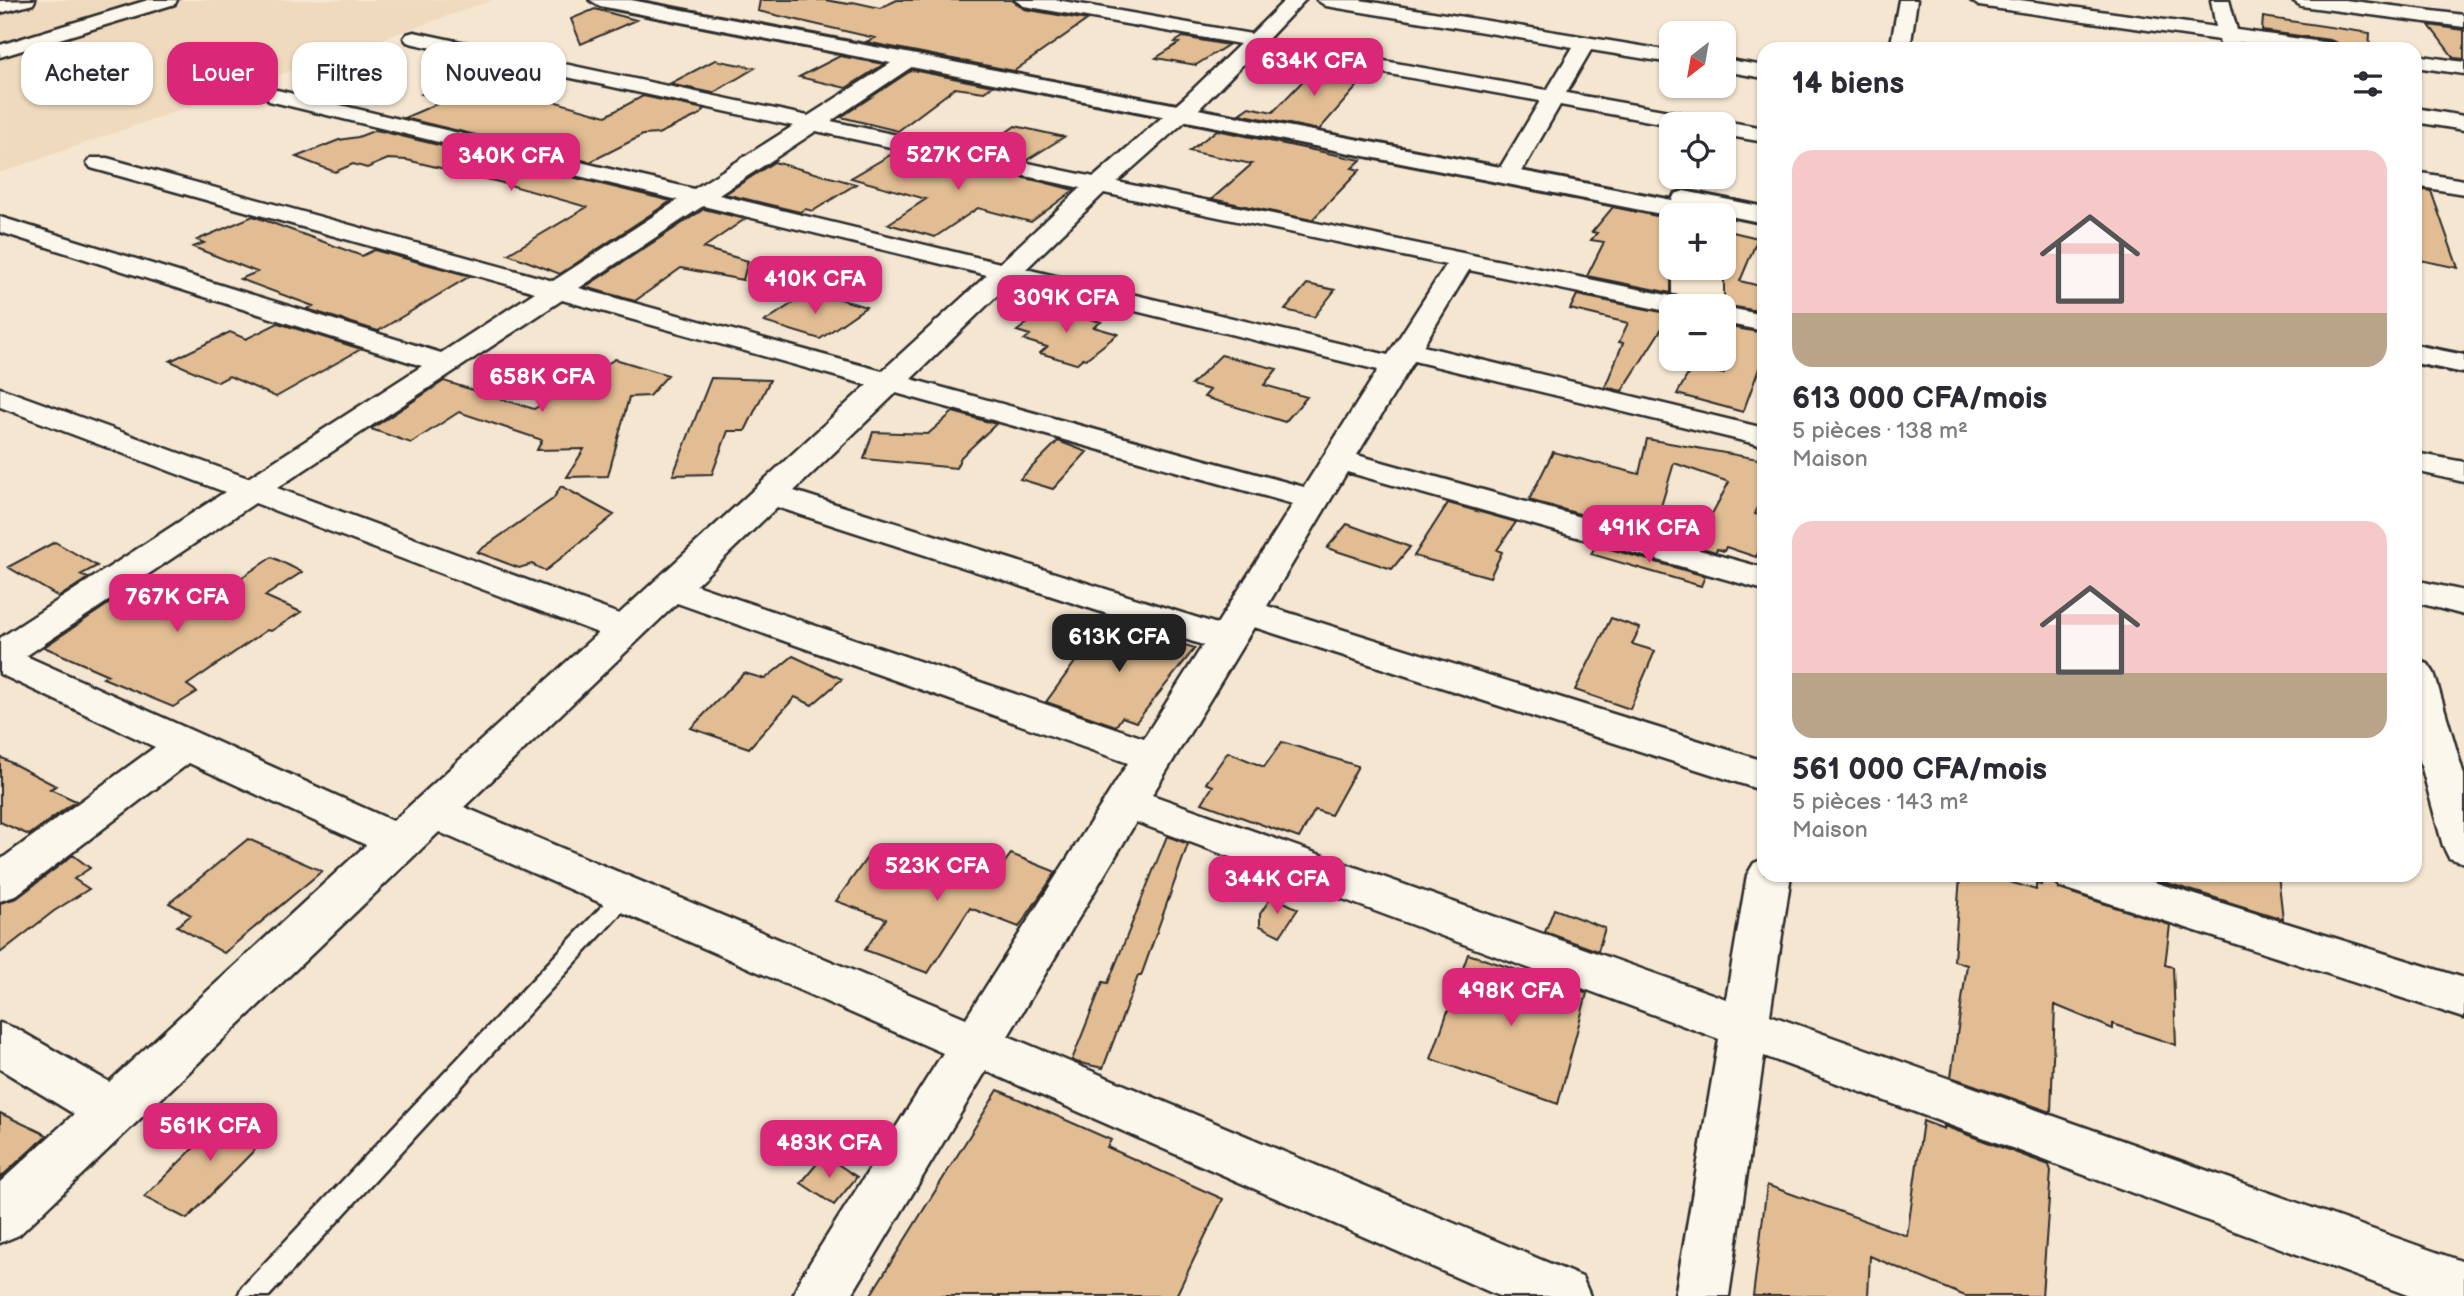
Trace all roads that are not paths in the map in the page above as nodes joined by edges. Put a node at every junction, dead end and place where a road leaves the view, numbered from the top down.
1 (26, 0) edge
2 (168, 0) edge
3 (600, 0) edge
4 (655, 0) edge
5 (1024, 0) edge
6 (1131, 0) edge
7 (1296, 0) edge
8 (1326, 0) edge
9 (1908, 0) edge
10 (1979, 0) edge
11 (2220, 0) edge
12 (2301, 0) edge
13 (0, 7) edge
14 (1111, 15) junction
15 (2464, 21) edge
16 (788, 31) junction
17 (415, 38) dead end
18 (1252, 41) junction
19 (1901, 42) edge
20 (2230, 42) edge
21 (1585, 43) junction
22 (0, 51) edge
23 (1659, 55) edge
24 (909, 60) junction
25 (2422, 62) edge
26 (1736, 67) edge
27 (2464, 68) edge
28 (1757, 71) edge
29 (278, 96) edge
30 (1553, 97) junction
31 (1186, 108) junction
32 (1659, 116) edge
33 (2422, 116) edge
34 (815, 123) junction
35 (2464, 123) edge
36 (1736, 130) edge
37 (1757, 134) edge
38 (99, 163) dead end
39 (1513, 166) junction
40 (2422, 180) edge
41 (1099, 185) junction
42 (2464, 187) edge
43 (700, 198) junction
44 (1659, 205) edge
45 (1757, 214) edge
46 (1736, 221) edge
47 (0, 223) edge
48 (1757, 225) edge
49 (1461, 261) junction
50 (1007, 272) junction
51 (558, 290) junction
52 (1659, 302) edge
53 (1736, 317) edge
54 (1757, 322) edge
55 (2422, 342) edge
56 (2464, 351) edge
57 (2422, 355) edge
58 (1401, 358) junction
59 (2464, 363) edge
60 (446, 364) junction
61 (889, 383) junction
62 (0, 397) edge
63 (1757, 435) edge
64 (1338, 460) junction
65 (2422, 463) edge
66 (2464, 472) edge
67 (252, 491) junction
68 (771, 494) junction
69 (1314, 500) junction
70 (1757, 577) edge
71 (671, 589) junction
72 (2422, 593) edge
73 (2464, 603) edge
74 (1235, 626) junction
75 (627, 630) junction
76 (0, 657) edge
77 (2422, 722) edge
78 (186, 744) junction
79 (1154, 757) junction
80 (2429, 770) edge
81 (1757, 774) edge
82 (1126, 802) junction
83 (418, 827) junction
84 (2464, 846) edge
85 (1768, 882) edge
86 (2097, 882) edge
87 (0, 884) edge
88 (626, 894) junction
89 (2464, 998) edge
90 (1744, 1028) junction
91 (0, 1044) edge
92 (976, 1044) junction
93 (115, 1112) junction
94 (0, 1217) edge
95 (2464, 1289) edge
96 (251, 1296) edge
97 (820, 1296) edge
98 (1563, 1296) edge
99 (1702, 1296) edge

1 - 13 street
2 - 22 street
3 - 16 street
4 - 16 street
5 - 14 street
6 - 14 street
7 - 18 street
8 - 21 street
9 - 19 street
10 - 20 street
11 - 20 street
12 - 15 street
14 - 18 street
16 - 24 street
16 - 31 street
17 - 34 street
18 - 30 street
18 - 31 street
21 - 23 street
21 - 30 street
24 - 31 street
24 - 34 street
25 - 27 street
26 - 28 street
29 - 43 street
30 - 32 street
30 - 39 street
31 - 39 street
31 - 41 street
31 - 44 street
33 - 35 street
34 - 41 street
34 - 43 street
36 - 37 street
38 - 51 street
39 - 45 street
40 - 42 street
41 - 49 street
41 - 50 street
43 - 50 street
43 - 51 street
46 - 48 street
47 - 60 street
49 - 52 street
49 - 58 street
50 - 58 street
50 - 61 street
51 - 60 street
51 - 61 street
53 - 54 street
55 - 56 street
57 - 59 street
58 - 63 street
58 - 64 street
60 - 67 street
61 - 68 street
61 - 69 street
62 - 67 street
64 - 69 street
64 - 70 street
65 - 66 street
67 - 75 street
67 - 76 street
68 - 71 street
68 - 74 street
69 - 74 street
71 - 75 street
71 - 79 street
72 - 73 street
74 - 79 street
74 - 81 street
75 - 83 street
76 - 78 street
77 - 80 street
78 - 83 street
78 - 87 street
79 - 82 street
80 - 84 street
82 - 90 street
82 - 92 street
83 - 88 street
83 - 93 street
85 - 90 street
86 - 89 street
88 - 92 street
88 - 96 lane
90 - 95 street
90 - 99 street
91 - 93 street
92 - 97 street
92 - 98 street
93 - 94 street

